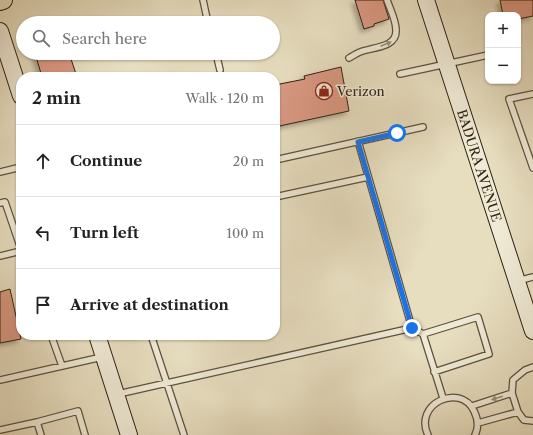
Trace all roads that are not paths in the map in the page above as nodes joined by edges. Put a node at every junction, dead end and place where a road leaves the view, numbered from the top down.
1 (203, 0) edge
2 (387, 0) edge
3 (426, 0) edge
4 (206, 16) edge
5 (0, 31) edge
6 (485, 56) edge
7 (349, 58) dead end
8 (218, 60) edge
9 (447, 64) junction
10 (220, 70) dead end
11 (400, 74) dead end
12 (16, 81) edge
13 (533, 94) edge
14 (422, 127) dead end
15 (358, 142) junction
16 (280, 159) edge
17 (16, 168) edge
18 (533, 168) edge
19 (0, 172) edge
20 (368, 177) junction
21 (280, 196) edge
22 (0, 203) edge
23 (16, 235) edge
24 (16, 251) edge
25 (0, 256) edge
26 (533, 276) edge
27 (517, 281) junction
28 (412, 328) junction
29 (533, 331) edge
30 (423, 334) junction
31 (53, 340) edge
32 (99, 340) edge
33 (153, 340) edge
34 (104, 356) junction
35 (62, 366) junction
36 (533, 367) edge
37 (434, 372) junction
38 (0, 380) edge
39 (166, 383) junction
40 (512, 393) junction
41 (116, 395) junction
42 (443, 398) junction
43 (472, 406) junction
44 (518, 412) junction
45 (533, 421) edge
46 (37, 422) junction
47 (478, 423) junction
48 (0, 430) edge
49 (40, 435) edge
50 (85, 435) edge
51 (129, 435) edge
52 (184, 435) edge
53 (428, 435) edge
54 (475, 435) edge

1 - 4 lane
7 -> 2 lane
3 - 9 main road, BADURA AVENUE
5 - 12 main road
6 - 9 lane
8 - 10 lane
9 - 11 lane
9 - 27 main road, BADURA AVENUE
13 - 18 lane
14 - 15 lane
15 - 16 lane
15 - 20 lane
17 - 19 lane
20 - 21 lane
20 - 28 lane
22 - 23 lane
24 - 25 lane
26 - 27 lane
27 - 29 main road, BADURA AVENUE
28 - 30 lane
28 - 39 lane
30 - 37 lane
30 - 37 lane
31 - 35 lane
32 - 34 main road
33 - 39 lane
34 - 35 lane
34 - 41 main road
35 - 38 lane
36 - 40 lane
37 - 42 lane
39 - 41 lane
39 - 52 lane
40 -> 43 lane
40 - 44 lane
41 - 51 main road
42 - 43 lane
42 - 53 lane
43 - 47 lane
44 - 45 lane
44 - 47 lane
46 - 48 lane
46 - 49 lane
46 - 50 lane
47 - 54 lane

